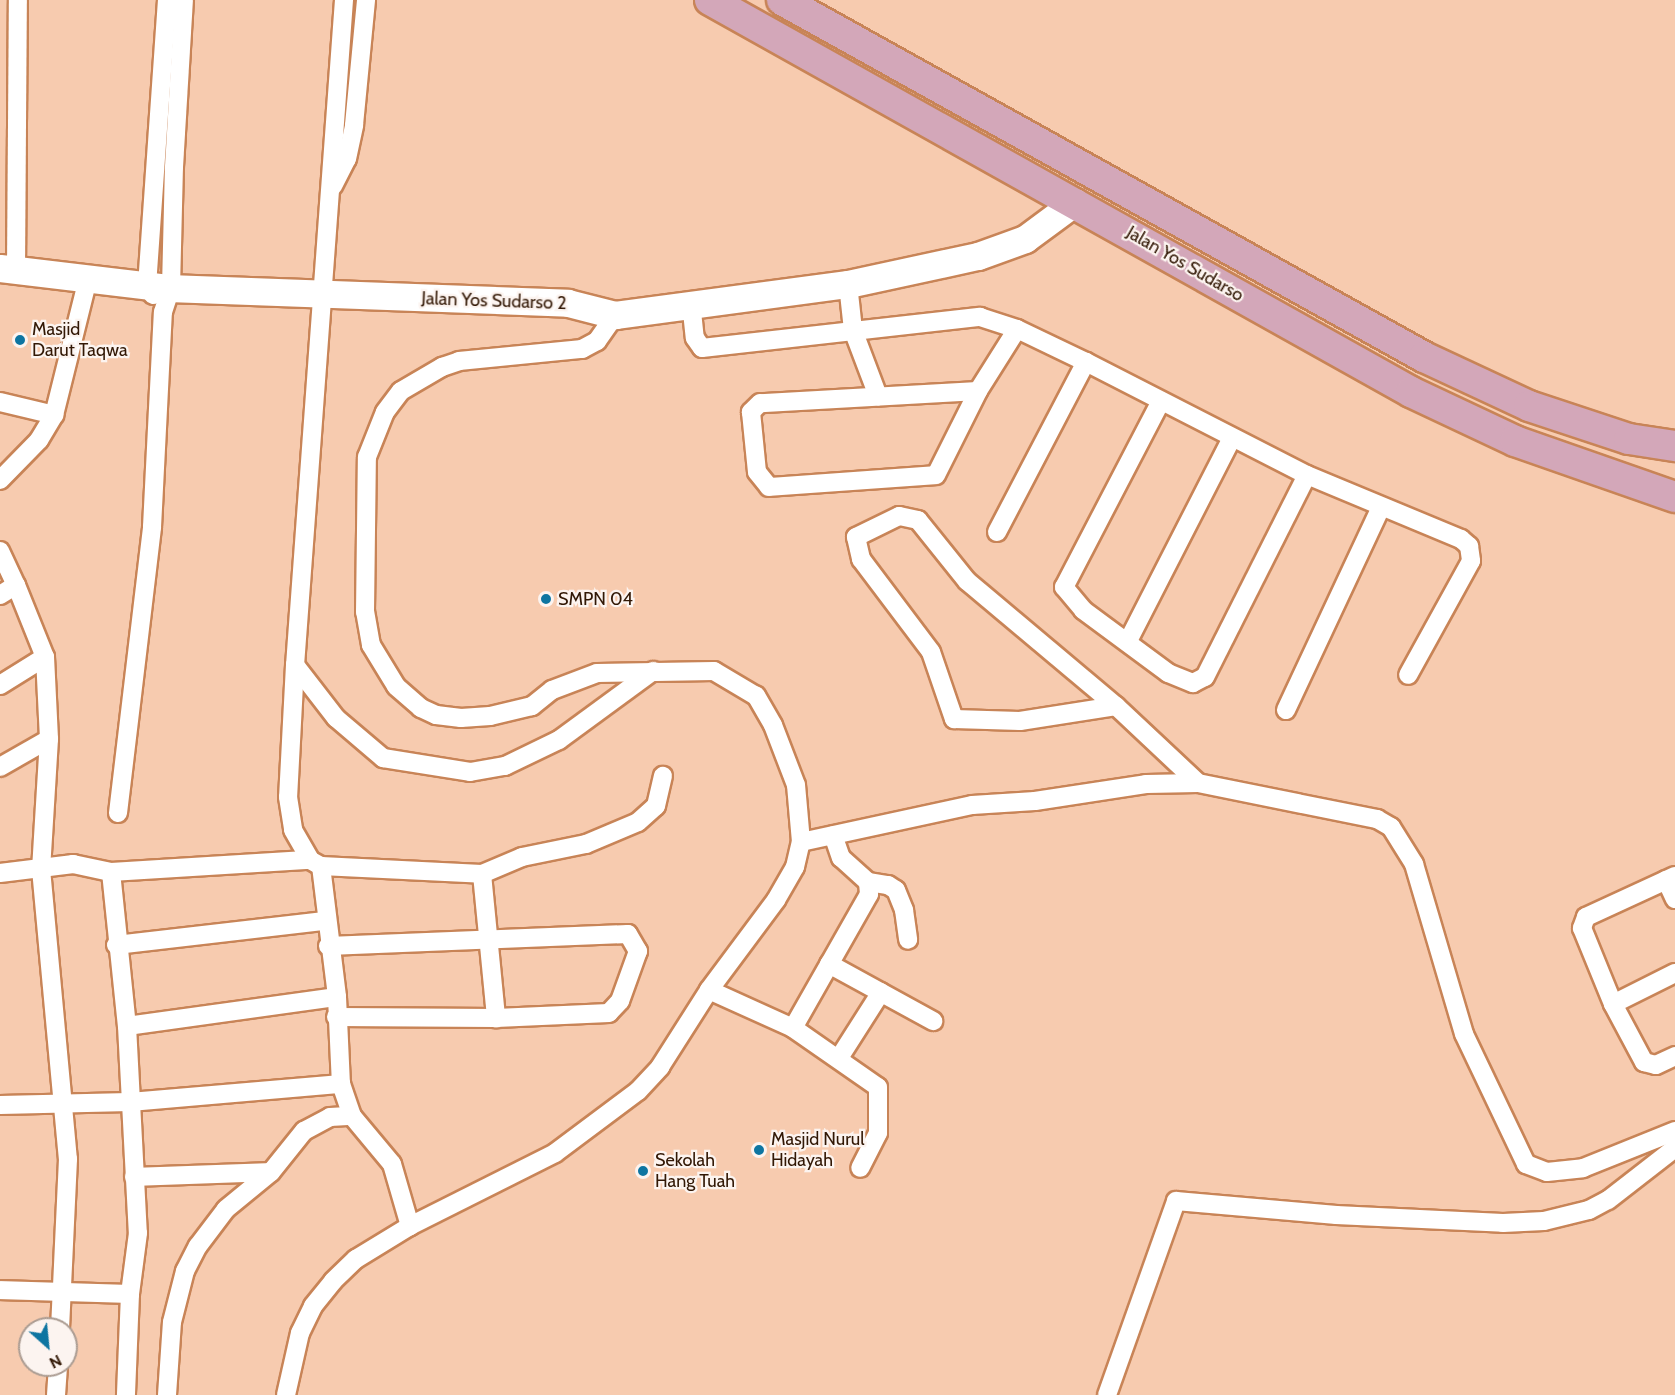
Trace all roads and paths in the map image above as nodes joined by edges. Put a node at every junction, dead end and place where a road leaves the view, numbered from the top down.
1 (18, 0) edge
2 (167, 0) edge
3 (184, 0) edge
4 (344, 0) edge
5 (366, 0) edge
6 (710, 0) edge
7 (782, 0) edge
8 (333, 186) junction
9 (1075, 202) junction
10 (8, 268) edge
11 (88, 279) junction
12 (848, 284) junction
13 (321, 295) junction
14 (160, 296) junction
15 (691, 302) junction
16 (615, 315) junction
17 (1017, 329) junction
18 (853, 330) junction
19 (1086, 362) junction
20 (978, 391) junction
21 (878, 396) junction
22 (1161, 401) junction
23 (0, 402) edge
24 (54, 415) junction
25 (1232, 438) junction
26 (1675, 446) edge
27 (1307, 475) junction
28 (0, 480) edge
29 (1675, 497) edge
30 (1381, 507) junction
31 (998, 532) dead end
32 (0, 551) edge
33 (16, 585) junction
34 (0, 595) edge
35 (1128, 641) junction
36 (45, 657) junction
37 (295, 665) junction
38 (653, 671) junction
39 (1408, 675) dead end
40 (0, 685) edge
41 (1116, 706) junction
42 (1286, 710) dead end
43 (49, 739) junction
44 (0, 767) edge
45 (663, 776) dead end
46 (1198, 783) junction
47 (118, 813) dead end
48 (833, 835) junction
49 (801, 842) junction
50 (316, 863) junction
51 (41, 869) junction
52 (111, 872) junction
53 (0, 873) edge
54 (482, 874) junction
55 (1671, 878) edge
56 (868, 882) junction
57 (1675, 899) edge
58 (325, 921) junction
59 (908, 940) dead end
60 (489, 941) junction
61 (117, 945) junction
62 (328, 946) junction
63 (829, 964) junction
64 (1675, 974) edge
65 (709, 990) junction
66 (881, 992) junction
67 (337, 997) junction
68 (1613, 1004) junction
69 (336, 1017) junction
70 (496, 1018) junction
71 (933, 1021) dead end
72 (127, 1026) junction
73 (793, 1028) junction
74 (1675, 1056) edge
75 (839, 1058) junction
76 (341, 1084) junction
77 (61, 1101) junction
78 (130, 1102) junction
79 (0, 1105) edge
80 (352, 1116) junction
81 (1675, 1131) edge
82 (1675, 1148) edge
83 (860, 1168) dead end
84 (271, 1172) junction
85 (134, 1177) junction
86 (410, 1226) junction
87 (0, 1290) edge
88 (62, 1291) junction
89 (130, 1294) junction
90 (61, 1317) edge
91 (57, 1377) edge
92 (56, 1395) edge
93 (126, 1395) edge
94 (167, 1395) edge
95 (286, 1395) edge
96 (1107, 1395) edge

1 - 10 street
2 - 14 street
3 - 14 street
4 - 8 street
5 - 8 street
6 - 9 main road, Jalan Yos Sudarso
7 - 26 main road, Jalan Yos Sudarso
8 - 13 street
9 - 12 main road, Jalan Yos Sudarso 2
9 - 29 main road, Jalan Yos Sudarso
10 - 11 main road, Jalan Yos Sudarso 2
11 - 14 main road, Jalan Yos Sudarso 2
11 - 24 street
12 - 15 main road, Jalan Yos Sudarso 2
12 - 18 street
13 - 14 main road, Jalan Yos Sudarso 2
13 - 16 main road, Jalan Yos Sudarso 2
13 - 37 street
14 - 47 street
15 - 16 main road, Jalan Yos Sudarso 2
15 - 18 street
16 - 38 street
17 - 18 street
17 - 19 street
17 - 20 street
18 - 21 street
19 - 22 street
19 - 31 street
20 - 21 street
20 - 21 street
22 - 25 street
22 - 35 street
23 - 24 street
24 - 28 street
25 - 27 street
25 - 35 street
27 - 30 street
27 - 35 street
30 - 39 street
30 - 42 street
32 - 33 street
33 - 34 street
33 - 36 street
36 - 40 street
36 - 43 street
37 - 38 street
37 - 50 street
38 - 49 street
41 - 41 street
41 - 46 street
43 - 44 street
43 - 51 street
45 - 54 street
46 - 48 street
46 - 81 street
48 - 49 street
48 - 56 street
49 - 65 street
50 - 52 street
50 - 54 street
50 - 58 street
51 - 52 street
51 - 53 street
51 - 77 street
52 - 61 street
54 - 60 street
55 - 57 street
55 - 68 street
56 - 59 street
56 - 63 street
58 - 61 street
58 - 62 street
60 - 62 street
60 - 70 street
60 - 70 street
61 - 72 street
62 - 67 street
63 - 66 street
63 - 73 street
64 - 68 street
65 - 73 street
65 - 86 street
66 - 71 street
66 - 75 street
67 - 69 street
67 - 72 street
68 - 74 street
69 - 70 street
69 - 76 street
72 - 78 street
73 - 75 street
75 - 83 street
76 - 78 street
76 - 80 street
77 - 78 street
77 - 79 street
77 - 88 street
78 - 85 street
80 - 84 street
80 - 86 street
82 - 96 street
84 - 85 street
84 - 94 street
85 - 89 street
86 - 95 street
87 - 88 street
88 - 89 street
88 - 90 street
89 - 93 street
91 - 92 street

